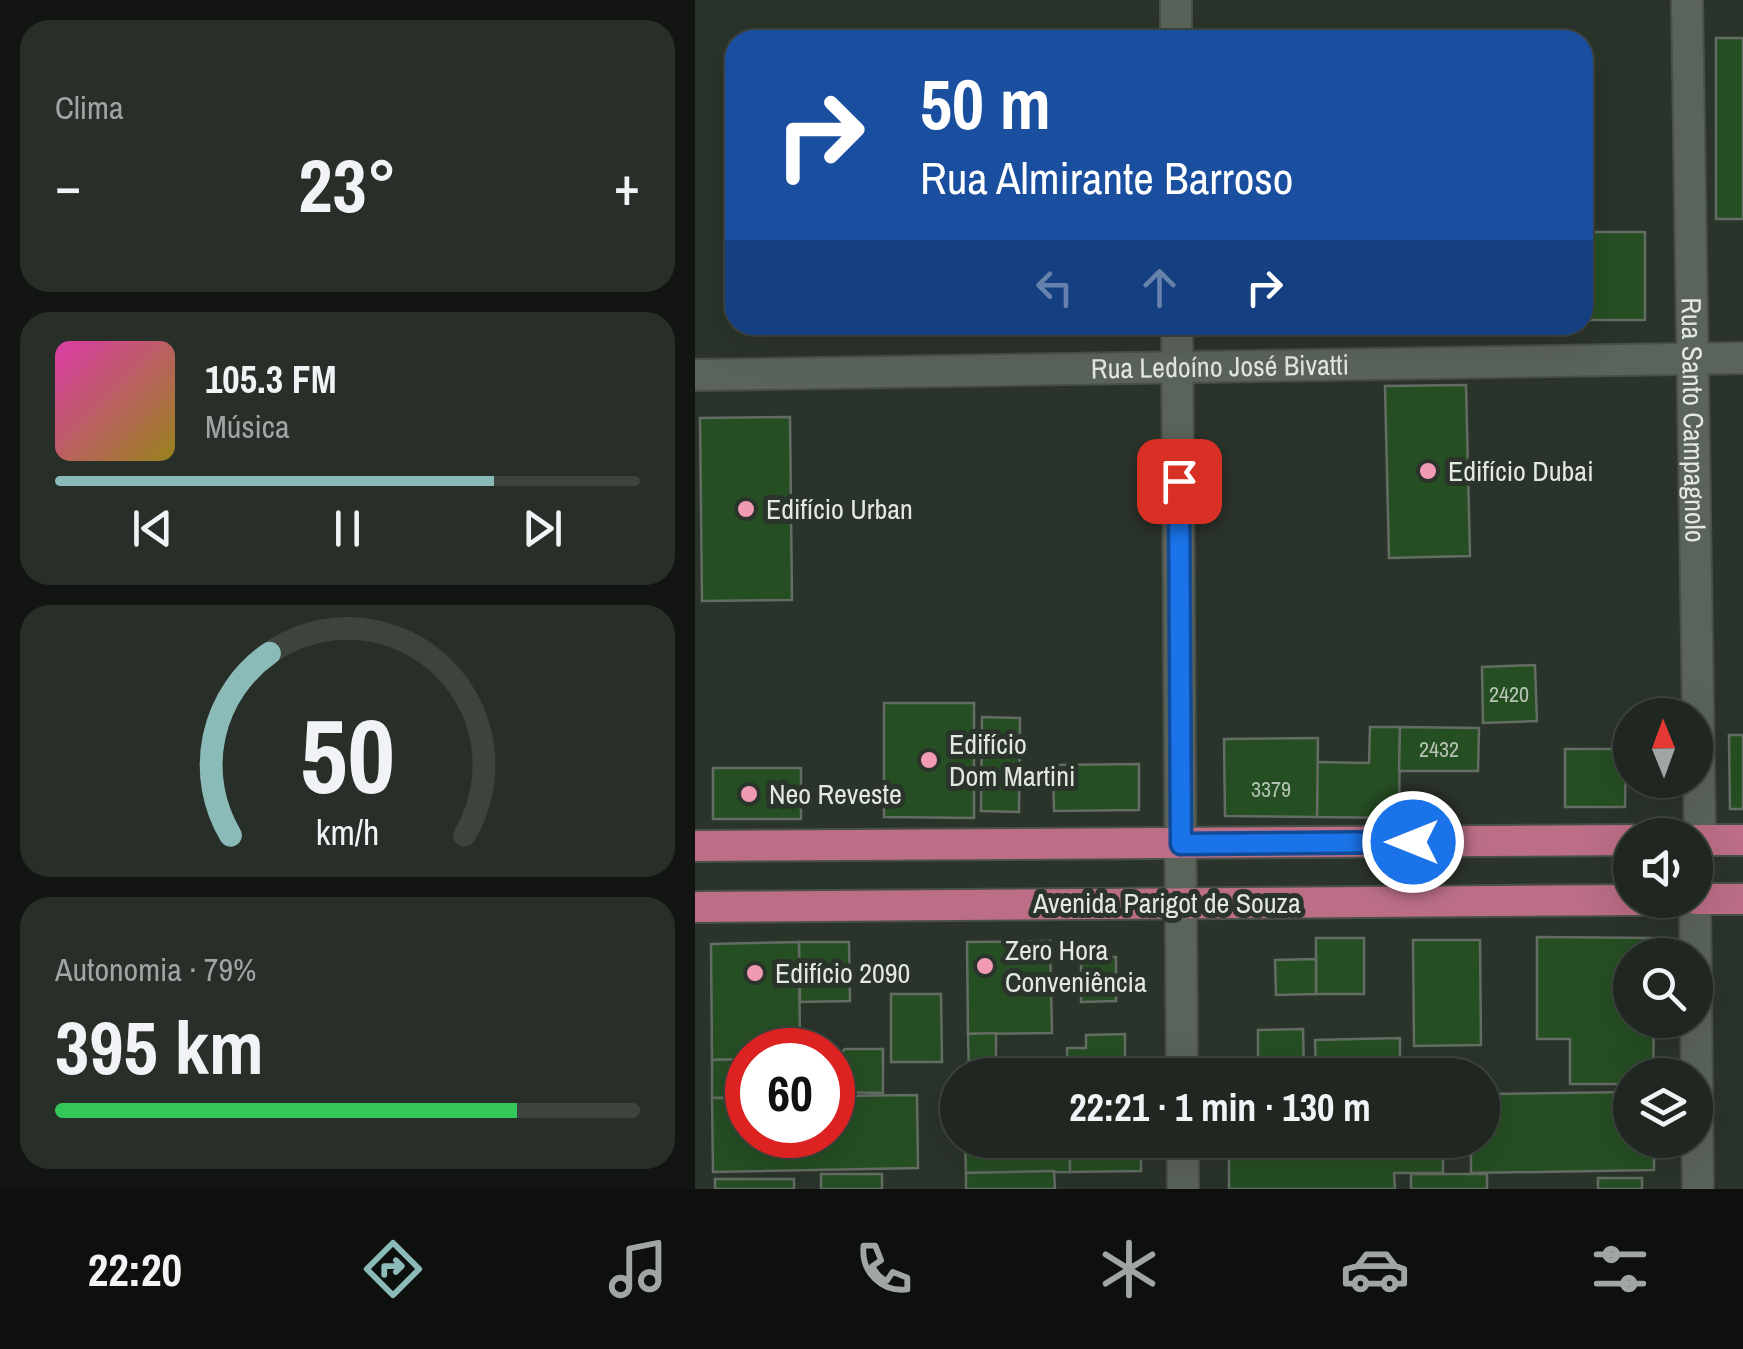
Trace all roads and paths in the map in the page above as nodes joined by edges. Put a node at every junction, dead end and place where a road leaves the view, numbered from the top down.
1 (1176, 0) edge
2 (1687, 0) edge
3 (1177, 30) edge
4 (1177, 335) edge
5 (1695, 358) junction
6 (1743, 358) edge
7 (1177, 367) junction
8 (695, 375) edge
9 (1698, 818) edge
10 (1613, 840) edge
11 (1713, 840) edge
12 (1743, 840) edge
13 (1181, 844) junction
14 (695, 846) edge
15 (1713, 899) edge
16 (1743, 899) edge
17 (1613, 900) edge
18 (1181, 902) junction
19 (695, 906) edge
20 (1695, 918) edge
21 (1182, 1058) edge
22 (1183, 1158) edge
23 (1183, 1189) edge
24 (1697, 1189) edge

1 - 3 street
2 - 5 street, Rua Santo Campagnolo
4 - 7 street
5 - 6 street, Rua Ledoíno José Bivatti
5 - 7 street, Rua Ledoíno José Bivatti
5 - 9 street, Rua Santo Campagnolo
7 - 8 street, Rua Ledoíno José Bivatti
7 - 13 street
10 - 13 main road
11 - 12 main road
13 - 14 main road
13 - 18 street
15 - 16 main road
17 - 18 main road, Avenida Parigot de Souza
18 - 19 main road, Avenida Parigot de Souza
18 - 21 street
20 - 24 street
22 - 23 street

